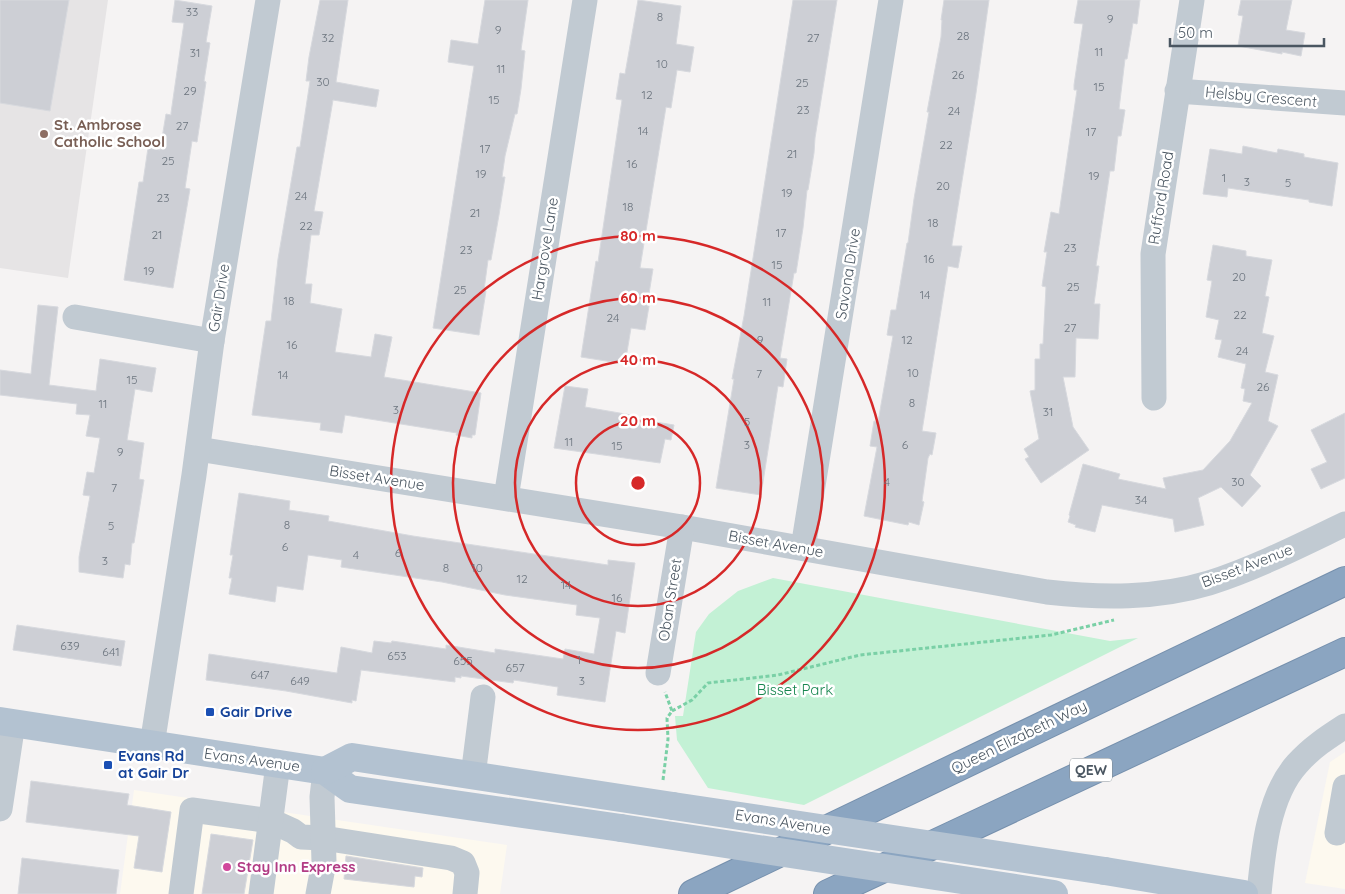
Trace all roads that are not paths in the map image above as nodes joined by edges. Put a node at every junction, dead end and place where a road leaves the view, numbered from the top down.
1 (268, 0) edge
2 (584, 0) edge
3 (891, 0) edge
4 (1192, 0) edge
5 (1177, 90) junction
6 (1345, 103) edge
7 (75, 317) dead end
8 (212, 341) junction
9 (1154, 398) dead end
10 (198, 449) junction
11 (506, 498) junction
12 (1345, 524) edge
13 (682, 527) junction
14 (803, 548) junction
15 (1345, 581) edge
16 (1345, 652) edge
17 (658, 673) road end
18 (483, 697) dead end
19 (6, 722) edge
20 (1345, 726) edge
21 (152, 745) junction
22 (278, 764) junction
23 (325, 771) junction
24 (473, 776) junction
25 (1345, 787) edge
26 (0, 809) edge
27 (271, 822) junction
28 (1337, 832) dead end
29 (323, 838) junction
30 (721, 880) junction
31 (833, 892) edge
32 (465, 893) edge
33 (181, 894) edge
34 (261, 894) edge
35 (318, 894) edge
36 (677, 894) edge
37 (693, 894) edge
38 (1054, 894) edge
39 (1244, 894) edge
40 (1259, 894) edge

1 - 8 street, Gair Drive
2 - 11 street, Hargrove Lane
3 - 14 street, Savona Drive
4 - 5 street, Rufford Road
5 - 6 street, Helsby Crescent
5 - 9 street, Rufford Road
7 - 8 street
8 - 10 street, Gair Drive
10 - 11 street, Bisset Avenue
10 - 21 street, Gair Drive
11 - 13 street, Bisset Avenue
12 - 14 street, Bisset Avenue
13 - 14 street, Bisset Avenue
13 - 17 street, Oban Street
15 - 30 highway, Queen Elizabeth Way
16 - 31 highway, QEW
18 - 24 street
19 - 21 main road, Evans Avenue
19 - 26 street
20 - 40 street
21 - 22 main road, Evans Avenue
22 - 23 main road, Evans Avenue
22 - 27 street
23 - 24 main road, Evans Avenue
23 - 29 street
23 - 38 main road, Evans Avenue, bridge
24 - 39 main road, Evans Avenue, bridge
25 - 28 street
27 - 29 street
27 - 33 street
27 - 34 street
29 - 32 street
29 - 35 street
30 - 36 highway
30 - 37 highway, Queen Elizabeth Way

